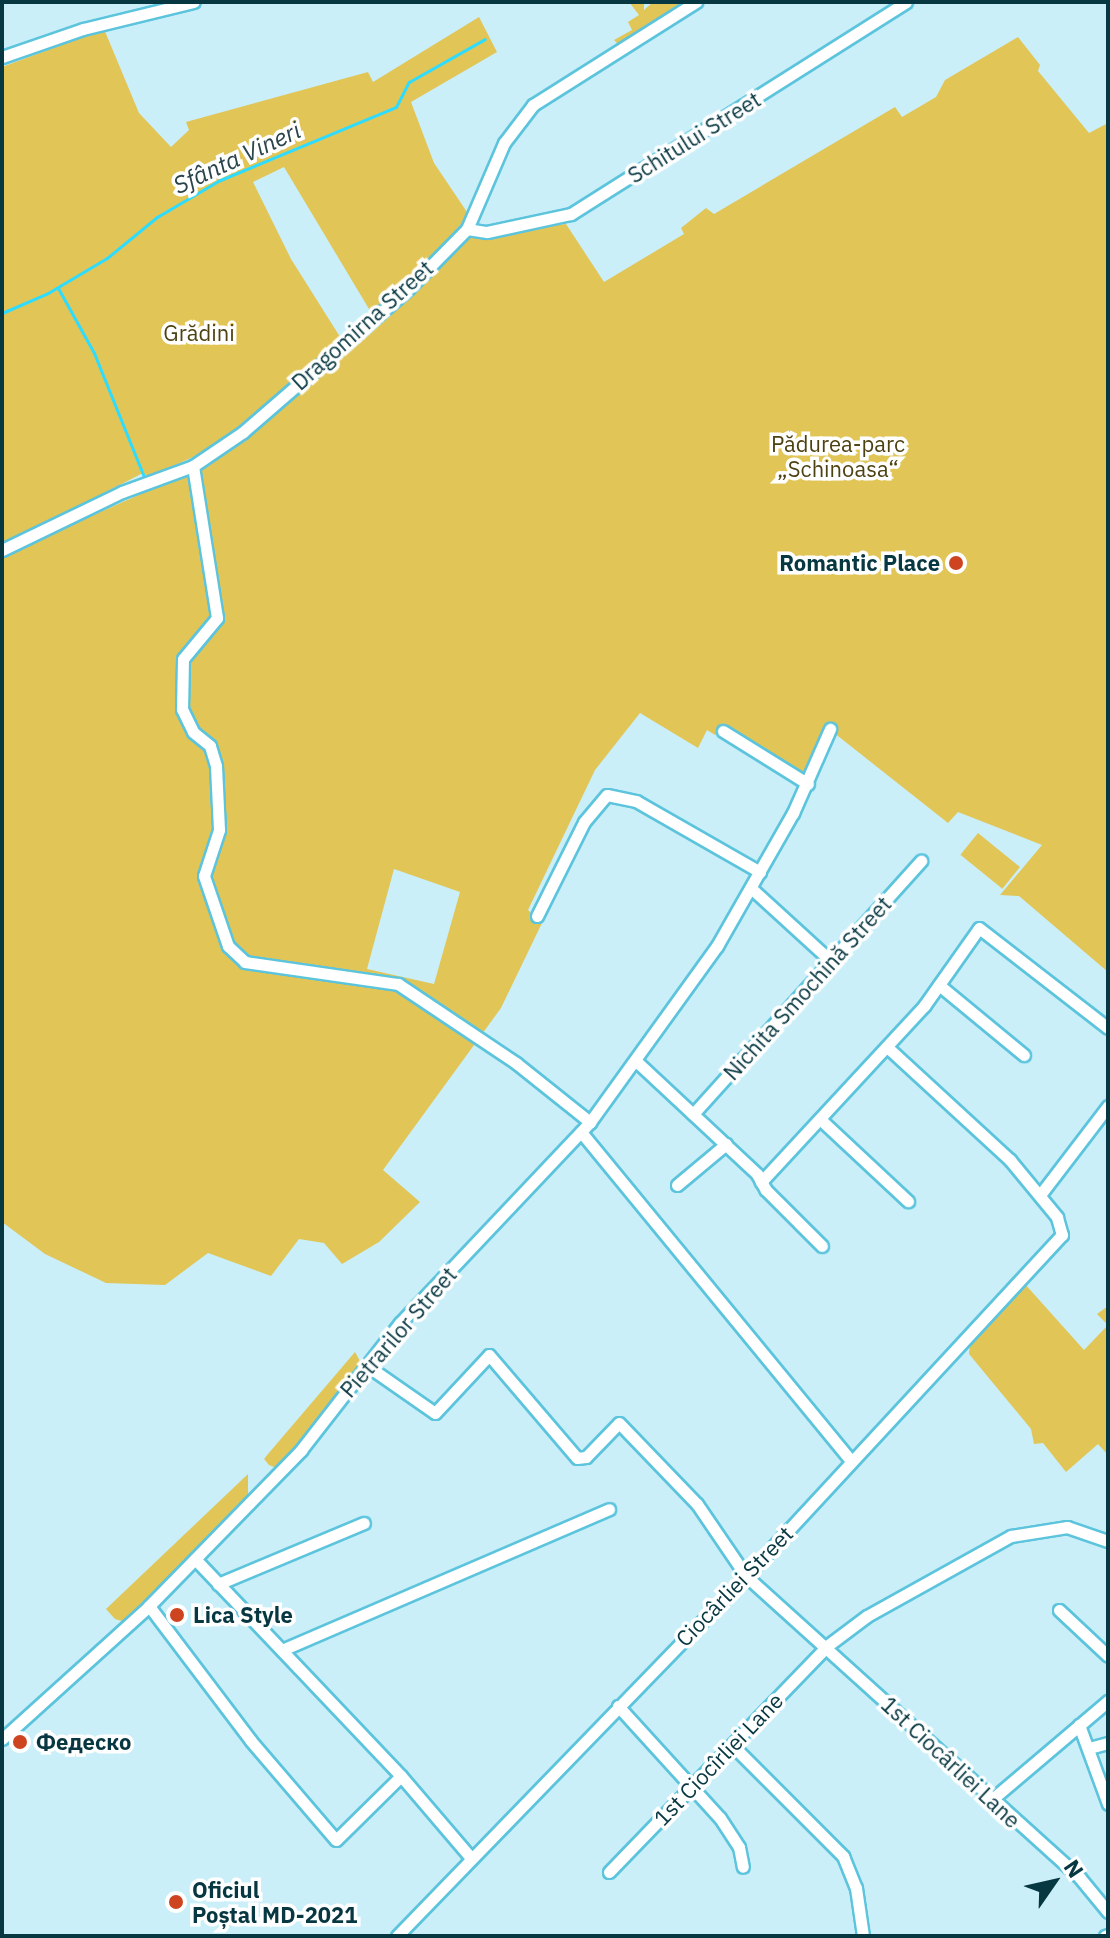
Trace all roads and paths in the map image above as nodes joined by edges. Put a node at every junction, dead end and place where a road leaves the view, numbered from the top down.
1 (194, 2) edge
2 (696, 2) edge
3 (906, 2) edge
4 (2, 57) edge
5 (467, 229) junction
6 (193, 466) junction
7 (2, 550) edge
8 (830, 729) dead end
9 (723, 731) dead end
10 (808, 784) junction
11 (921, 861) dead end
12 (760, 872) junction
13 (752, 889) junction
14 (537, 916) dead end
15 (832, 962) junction
16 (939, 985) junction
17 (1108, 1028) edge
18 (887, 1047) junction
19 (1024, 1055) dead end
20 (636, 1061) junction
21 (1108, 1106) edge
22 (693, 1114) junction
23 (821, 1120) junction
24 (590, 1122) junction
25 (581, 1132) junction
26 (726, 1144) junction
27 (761, 1182) junction
28 (677, 1185) dead end
29 (1040, 1195) junction
30 (908, 1201) dead end
31 (822, 1246) dead end
32 (366, 1365) junction
33 (850, 1460) junction
34 (609, 1509) dead end
35 (364, 1523) dead end
36 (1108, 1541) edge
37 (195, 1559) junction
38 (746, 1576) junction
39 (218, 1584) junction
40 (149, 1606) junction
41 (1059, 1610) dead end
42 (827, 1646) junction
43 (282, 1650) junction
44 (1108, 1656) edge
45 (1108, 1701) edge
46 (618, 1706) junction
47 (1079, 1725) junction
48 (2, 1739) edge
49 (1108, 1743) edge
50 (733, 1746) junction
51 (1089, 1748) junction
52 (401, 1776) junction
53 (693, 1786) junction
54 (990, 1801) junction
55 (1108, 1804) edge
56 (471, 1858) junction
57 (743, 1867) dead end
58 (609, 1872) dead end
59 (1108, 1912) edge
60 (397, 1936) edge
61 (863, 1936) edge

1 - 4 street
2 - 5 street, Dragomirna Street
3 - 5 street, Schitului Street
5 - 6 street, Dragomirna Street
6 - 7 street, Dragomirna Street
6 - 24 street
8 - 10 street, Pietrarilor Street
9 - 10 street
10 - 12 street, Pietrarilor Street
11 - 15 street, Nichita Smochină Street
12 - 13 street, Pietrarilor Street
12 - 14 street
13 - 15 street
13 - 20 street, Pietrarilor Street
15 - 22 street, Nichita Smochină Street
16 - 17 street
16 - 18 street
16 - 19 street
18 - 23 street
18 - 29 street
20 - 22 street
20 - 24 street, Pietrarilor Street
21 - 29 street
22 - 26 street
23 - 27 street
23 - 30 street
24 - 25 street, Pietrarilor Street
25 - 32 street, Pietrarilor Street
25 - 33 street
26 - 27 street
26 - 28 street
27 - 31 street
29 - 33 street, Ciocârliei Street
32 - 37 street, Pietrarilor Street
32 - 38 street, 1st Ciocârliei Lane
33 - 38 street, Ciocârliei Street
34 - 43 street
35 - 39 street
36 - 42 street
37 - 39 street
37 - 40 street, Pietrarilor Street
38 - 42 street, 1st Ciocârliei Lane
38 - 46 street, Ciocârliei Street
39 - 43 street
40 - 48 street, Pietrarilor Street
40 - 52 street
41 - 44 street
42 - 50 street, 1st Ciocîrliei Lane
42 - 54 street, 1st Ciocârliei Lane
43 - 52 street
45 - 47 street
46 - 53 street
46 - 56 street, Ciocârliei Street
47 - 51 street
47 - 54 street
49 - 51 street
50 - 53 street, 1st Ciocîrliei Lane
50 - 61 street
51 - 55 street
52 - 56 street
53 - 57 street
53 - 58 street, 1st Ciocîrliei Lane
54 - 59 street, 1st Ciocârliei Lane
56 - 60 street, Ciocârliei Street

